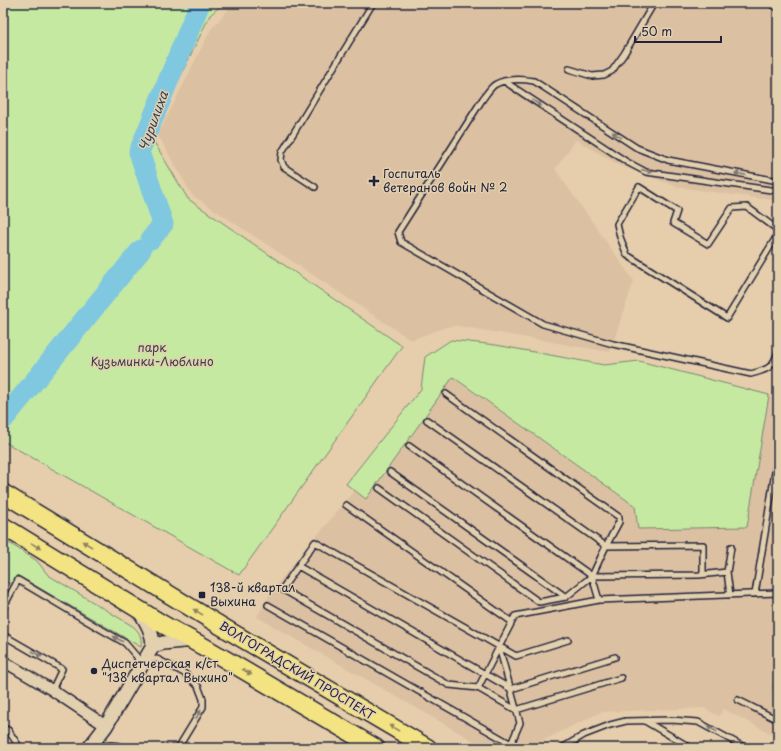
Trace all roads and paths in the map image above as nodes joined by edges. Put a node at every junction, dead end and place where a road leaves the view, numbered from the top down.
1 (373, 3) edge
2 (654, 3) edge
3 (769, 3) edge
4 (778, 8) edge
5 (569, 69) dead end
6 (504, 82) junction
7 (778, 182) edge
8 (315, 187) dead end
9 (778, 190) edge
10 (778, 230) edge
11 (778, 234) edge
12 (778, 352) edge
13 (446, 394) dead end
14 (427, 420) dead end
15 (408, 446) dead end
16 (778, 454) edge
17 (390, 472) dead end
18 (379, 488) dead end
19 (3, 493) edge
20 (346, 505) dead end
21 (3, 526) edge
22 (606, 546) junction
23 (731, 547) dead end
24 (298, 566) junction
25 (727, 572) junction
26 (703, 574) junction
27 (592, 576) junction
28 (778, 592) edge
29 (755, 594) junction
30 (730, 595) junction
31 (566, 597) junction
32 (599, 600) junction
33 (268, 605) dead end
34 (3, 608) edge
35 (139, 609) junction
36 (512, 622) junction
37 (3, 635) edge
38 (193, 640) junction
39 (568, 640) dead end
40 (153, 646) junction
41 (499, 647) junction
42 (615, 657) dead end
43 (3, 661) edge
44 (142, 665) junction
45 (485, 674) junction
46 (621, 678) dead end
47 (478, 688) junction
48 (511, 689) junction
49 (52, 690) junction
50 (738, 700) dead end
51 (516, 710) junction
52 (778, 720) edge
53 (645, 721) junction
54 (106, 726) junction
55 (3, 728) edge
56 (512, 746) edge
57 (20, 748) edge
58 (89, 748) edge
59 (98, 748) edge
60 (124, 748) edge
61 (178, 748) edge
62 (376, 748) edge
63 (428, 748) edge
64 (562, 748) edge
65 (690, 748) edge
66 (746, 748) edge

1 - 8 lane
2 - 5 lane
3 - 4 lane
7 -> 6 lane
6 -> 9 lane
6 - 12 lane
10 - 11 lane
13 - 22 lane
14 - 22 lane
15 - 27 lane
16 - 29 lane
17 - 31 lane
18 - 31 lane
63 -> 19 main road, ВОЛГОГРАДСКИЙ ПРОСПЕКТ
20 - 36 lane
21 -> 35 main road
22 - 26 lane
22 - 27 lane
23 - 25 lane
24 - 41 lane
24 - 45 lane
24 - 47 lane
25 - 26 lane
25 - 30 lane
26 - 27 lane
27 - 31 lane
27 - 32 lane
28 - 29 lane
29 - 30 lane
30 - 32 lane
32 - 36 lane
33 - 56 lane
44 -> 34 lane
35 - 38 main road
35 - 40 street
36 - 41 lane
37 -> 49 lane
38 - 40 street
38 -> 62 main road
39 - 41 lane
40 - 44 street
41 - 45 lane
41 - 48 lane
42 - 48 lane
43 - 49 street
44 - 54 street
61 -> 44 lane
45 - 47 lane
45 - 48 lane
46 - 51 lane
47 - 51 lane
48 - 51 lane
49 - 54 street
50 - 52 lane
51 - 56 lane
53 - 64 lane
53 - 65 lane
66 -> 53 lane
54 - 58 street
55 - 57 lane
59 - 60 lane

